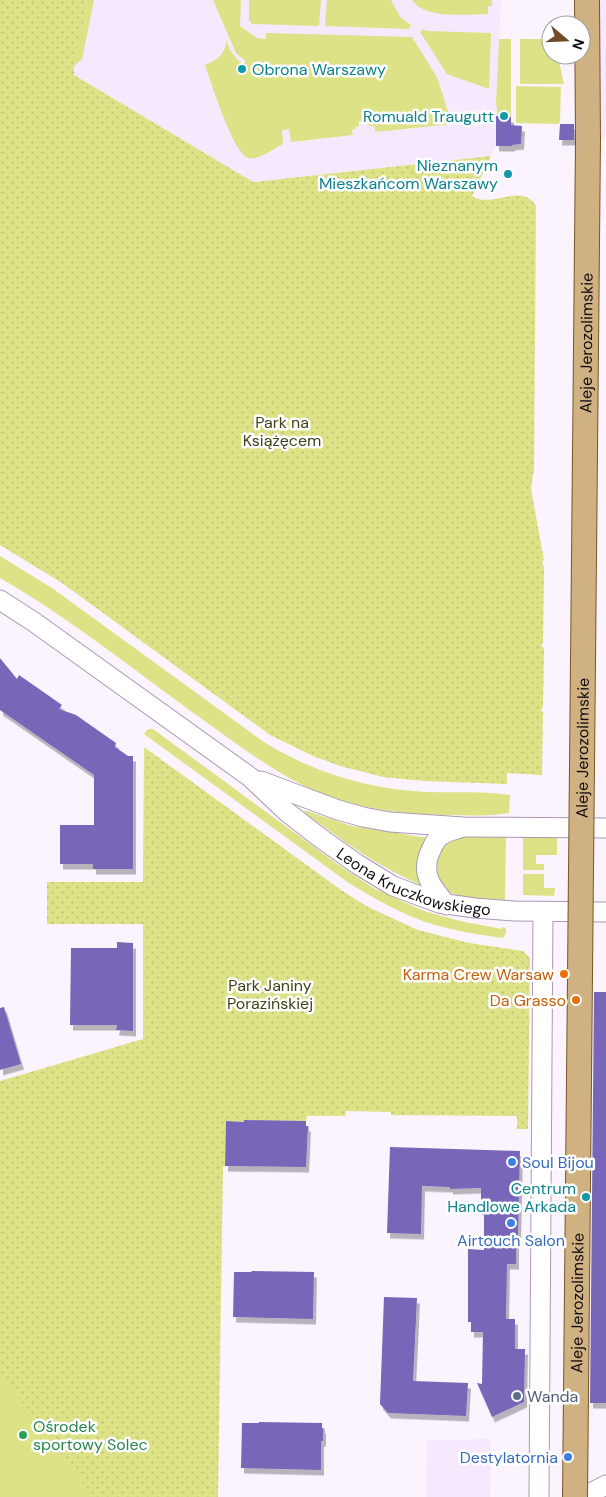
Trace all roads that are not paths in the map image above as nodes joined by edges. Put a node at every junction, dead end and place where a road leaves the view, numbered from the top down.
1 (587, 0) edge
2 (0, 600) edge
3 (250, 777) junction
4 (463, 827) junction
5 (606, 828) edge
6 (447, 905) junction
7 (543, 912) junction
8 (606, 912) edge
9 (606, 1485) edge
10 (539, 1497) edge
11 (575, 1497) edge
12 (583, 1497) edge

1 - 11 main road, Aleje Jerozolimskie, bridge
2 - 3 street, Leona Kruczkowskiego
3 - 4 street, Leona Kruczkowskiego
3 - 6 street, Leona Kruczkowskiego
4 - 5 street, Leona Kruczkowskiego
4 - 6 street
6 - 7 street, Leona Kruczkowskiego
7 - 8 street, Leona Kruczkowskiego
7 - 10 street
9 - 12 street

